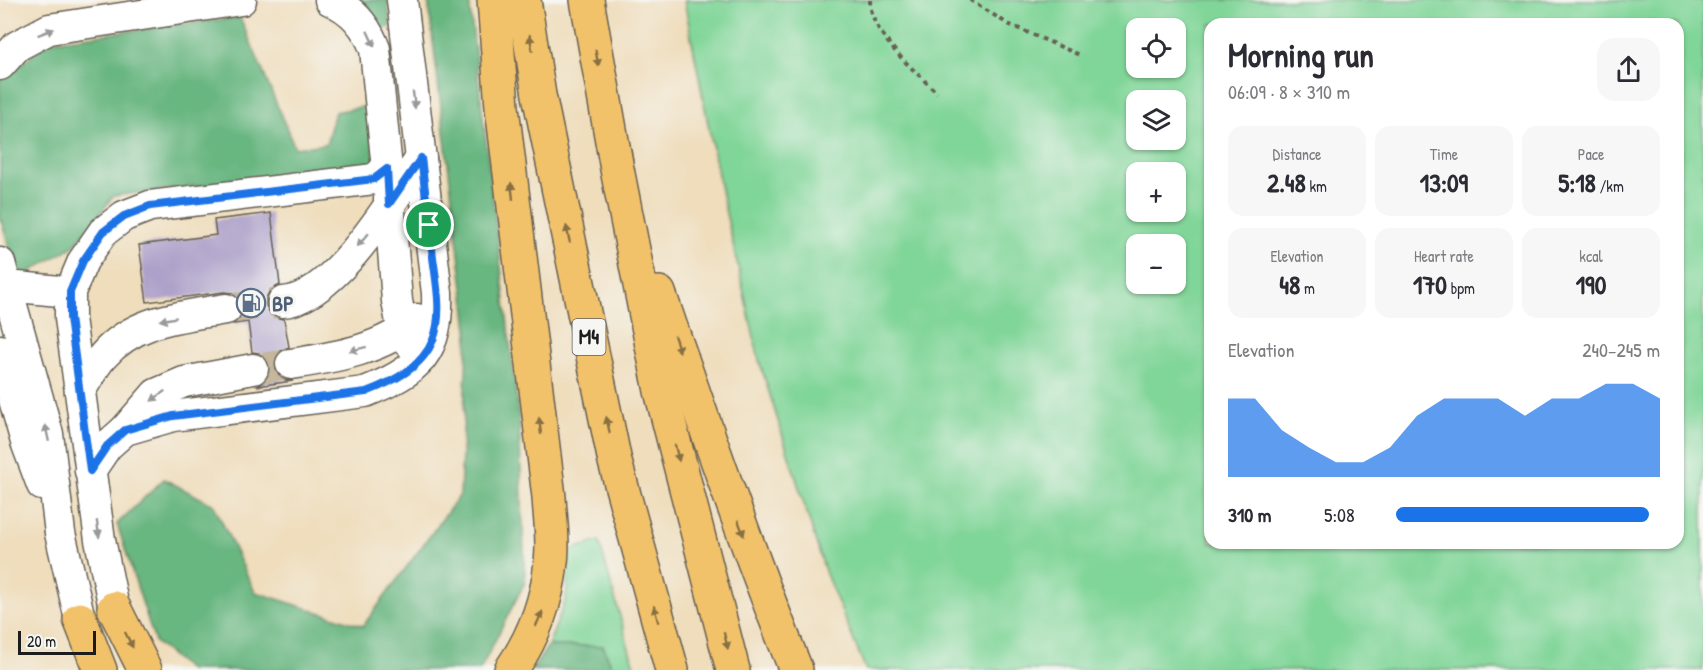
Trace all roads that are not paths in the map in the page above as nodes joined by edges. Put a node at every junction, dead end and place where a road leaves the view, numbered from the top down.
1 (241, 0) edge
2 (330, 0) edge
3 (402, 0) edge
4 (494, 0) edge
5 (524, 0) edge
6 (587, 0) edge
7 (167, 6) edge
8 (0, 65) edge
9 (421, 158) junction
10 (387, 169) junction
11 (617, 170) junction
12 (389, 204) junction
13 (3, 274) edge
14 (70, 292) junction
15 (437, 293) junction
16 (283, 302) tunnel mouth
17 (226, 309) tunnel mouth
18 (403, 333) junction
19 (0, 350) edge
20 (422, 358) junction
21 (291, 364) tunnel mouth
22 (254, 369) tunnel mouth
23 (80, 391) junction
24 (125, 430) junction
25 (90, 471) junction
26 (60, 533) junction
27 (114, 608) joint
28 (80, 619) joint
29 (100, 670) edge
30 (145, 670) edge
31 (511, 670) edge
32 (672, 670) edge
33 (733, 670) edge
34 (795, 670) edge

1 - 7 lane
2 -> 10 lane
3 -> 9 lane
31 -> 4 highway
32 -> 5 highway, M4
6 -> 11 highway
8 -> 7 lane
9 - 12 lane
9 - 15 lane
10 - 12 lane
10 - 14 lane
11 -> 33 highway
11 -> 34 highway
12 -> 16 lane
12 - 18 lane
13 - 14 lane
26 -> 13 lane
14 - 23 lane
15 - 18 lane
15 - 20 lane
17 -> 23 lane
18 - 20 lane
18 -> 21 lane
19 - 26 lane
20 - 24 lane
22 -> 24 lane
23 - 25 lane
24 - 25 lane
25 -> 27 lane
26 - 28 lane
27 -> 30 highway
28 - 29 highway

